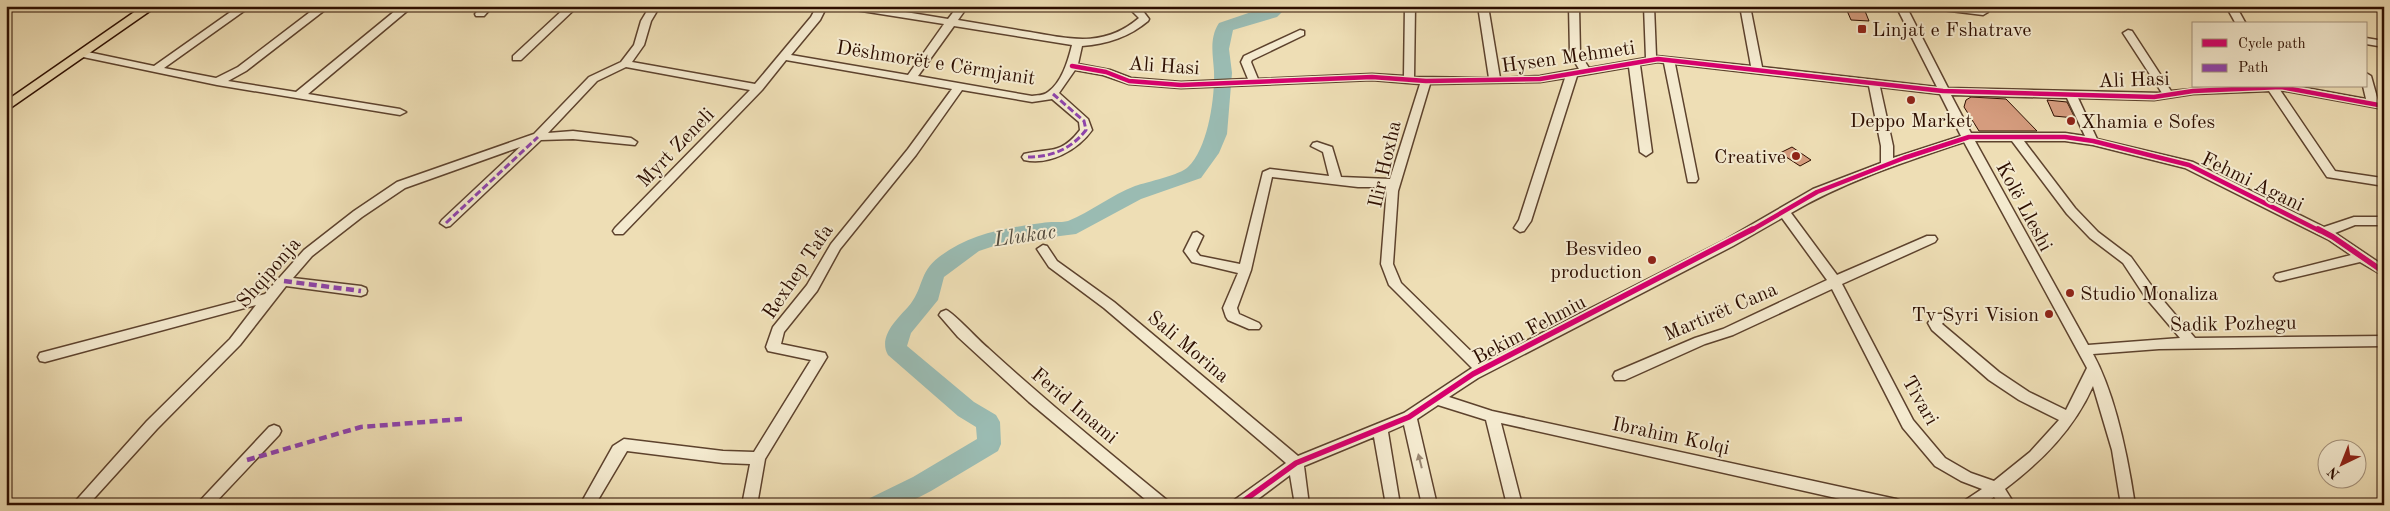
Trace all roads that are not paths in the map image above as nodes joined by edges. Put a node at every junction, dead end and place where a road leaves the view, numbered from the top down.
1 (151, 6) edge
2 (246, 6) edge
3 (325, 6) edge
4 (408, 6) edge
5 (488, 6) edge
6 (573, 6) edge
7 (655, 6) edge
8 (822, 6) edge
9 (849, 6) edge
10 (963, 6) edge
11 (1132, 6) edge
12 (1410, 6) edge
13 (1484, 6) edge
14 (1574, 6) edge
15 (1649, 6) edge
16 (1745, 6) edge
17 (1901, 6) edge
18 (1934, 6) edge
19 (2231, 6) edge
20 (1983, 12) dead end
21 (480, 14) dead end
22 (2240, 22) edge
23 (952, 23) junction
24 (1300, 33) dead end
25 (2128, 34) dead end
26 (2368, 41) edge
27 (1078, 43) junction
28 (2384, 44) edge
29 (83, 54) junction
30 (786, 57) junction
31 (517, 58) dead end
32 (1651, 60) junction
33 (1669, 62) junction
34 (1634, 63) junction
35 (625, 64) junction
36 (1072, 66) junction
37 (157, 68) junction
38 (1585, 70) junction
39 (1757, 70) junction
40 (1572, 74) junction
41 (911, 78) junction
42 (1409, 79) junction
43 (1426, 81) junction
44 (1495, 81) junction
45 (2368, 81) edge
46 (217, 82) junction
47 (1255, 83) junction
48 (1874, 83) junction
49 (959, 87) junction
50 (758, 88) junction
51 (2262, 88) edge
52 (2279, 88) edge
53 (2284, 88) edge
54 (1943, 91) junction
55 (299, 94) junction
56 (1053, 94) junction
57 (2168, 94) junction
58 (2071, 95) junction
59 (2378, 105) edge
60 (6, 107) edge
61 (400, 112) dead end
62 (538, 137) junction
63 (1969, 137) junction
64 (2015, 137) junction
65 (2093, 141) junction
66 (631, 142) dead end
67 (1317, 146) dead end
68 (1646, 152) dead end
69 (1028, 157) dead end
70 (1887, 166) junction
71 (1336, 179) junction
72 (1692, 179) dead end
73 (2378, 181) dead end
74 (1394, 183) junction
75 (1784, 212) junction
76 (2384, 221) edge
77 (446, 223) dead end
78 (1523, 224) dead end
79 (619, 231) dead end
80 (2324, 232) junction
81 (1197, 236) dead end
82 (1930, 239) dead end
83 (1043, 249) dead end
84 (2362, 257) junction
85 (1245, 270) junction
86 (2384, 272) edge
87 (2280, 278) dead end
88 (284, 281) junction
89 (1834, 281) junction
90 (361, 291) dead end
91 (269, 297) junction
92 (946, 315) dead end
93 (1940, 317) dead end
94 (1254, 326) dead end
95 (2384, 341) edge
96 (2192, 343) junction
97 (2084, 350) junction
98 (45, 357) dead end
99 (2094, 368) junction
100 (1482, 370) junction
101 (1620, 376) dead end
102 (1437, 399) junction
103 (1492, 416) junction
104 (1409, 417) junction
105 (2069, 418) junction
106 (1380, 429) junction
107 (274, 431) dead end
108 (758, 458) junction
109 (1296, 463) junction
110 (1997, 489) junction
111 (80, 505) edge
112 (203, 505) edge
113 (587, 505) edge
114 (749, 505) edge
115 (1163, 505) edge
116 (1238, 505) edge
117 (1302, 505) edge
118 (1393, 505) edge
119 (1430, 505) edge
120 (1515, 505) edge
121 (1896, 505) edge
122 (1969, 505) edge
123 (2008, 505) edge
124 (2128, 505) edge

1 - 29 main road
2 - 37 street
3 - 46 street
4 - 55 street
5 - 21 street
6 - 31 street
7 - 35 street
8 - 30 street, Myrt Zeneli
9 - 23 street
10 - 23 street
11 - 27 street
12 - 42 street
13 - 44 street, Hysen Mehmeti
14 - 38 street
15 - 32 street
16 - 39 street
17 - 54 street, Kolë Lleshi
18 - 20 street
19 - 22 street
23 - 27 street
23 - 41 street
24 - 47 street
25 - 57 street, Ali Hasi
26 - 28 street
27 - 36 street, Dëshmorët e Cërmjanit
29 - 37 street
29 - 60 main road
30 - 41 street, Dëshmorët e Cërmjanit
30 - 50 street, Myrt Zeneli
32 - 33 street, Hysen Mehmeti
32 - 34 street, Hysen Mehmeti
33 - 39 street, Hysen Mehmeti
33 - 72 street
34 - 38 street, Hysen Mehmeti
34 - 68 street, Hysen Mehmeti
35 - 50 street, Myrt Zeneli
35 - 62 street
36 - 47 street, Ali Hasi
36 - 56 street, Dëshmorët e Cërmjanit
37 - 46 street
38 - 40 street, Hysen Mehmeti
39 - 48 street, Hysen Mehmeti
40 - 44 street, Hysen Mehmeti
40 - 78 street
41 - 49 street, Dëshmorët e Cërmjanit
42 - 43 street, Hysen Mehmeti
42 - 47 street, Hysen Mehmeti
43 - 44 street, Hysen Mehmeti
43 - 74 street, Ilir Hoxha
45 - 59 street
46 - 55 street
48 - 54 street, Hysen Mehmeti
48 - 70 street
49 - 56 street, Dëshmorët e Cërmjanit
49 - 108 street, Rexhep Tafa
50 - 79 street, Myrt Zeneli
51 - 57 street, Ali Hasi
52 - 73 street
53 - 59 street, Ali Hasi
54 - 58 street, Ali Hasi
54 - 63 street, Kolë Lleshi
55 - 61 street
56 - 69 street
57 - 58 street, Ali Hasi
58 - 65 street, Ali Hasi
62 - 66 street
62 - 77 street
62 - 88 street, Shqiponja
63 - 64 street, Fehmi Agani
63 - 70 street, Fehmi Agani
63 - 97 street, Kolë Lleshi
64 - 65 street, Fehmi Agani
64 - 96 street
65 - 80 street, Fehmi Agani
67 - 71 street
70 - 75 street, Fehmi Agani
71 - 74 street
71 - 85 street
74 - 100 street, Ilir Hoxha
75 - 89 street, Tivari
75 - 100 street, Bekim Fehmiu
76 - 80 street
80 - 84 street, Fehmi Agani
81 - 85 street
82 - 89 street
83 - 109 street, Sali Morina
84 - 86 street, Fehmi Agani
84 - 87 street
85 - 94 street
88 - 90 street
88 - 91 street, Shqiponja
89 - 101 street, Martirët Cana
89 - 110 street, Tivari
91 - 98 street
91 - 111 street, Shqiponja
92 - 115 street, Ferid Imami
93 - 105 street
95 - 96 street, Sadik Pozhegu
96 - 97 street, Sadik Pozhegu
97 - 99 street, Kolë Lleshi
99 - 105 street
99 - 124 street, Kolë Lleshi
100 - 102 street, Bekim Fehmiu
102 - 103 street, Ibrahim Kolqi
102 - 104 street, Bekim Fehmiu
103 - 120 street
103 - 121 street, Ibrahim Kolqi
104 - 106 street, Bekim Fehmiu
119 -> 104 street
105 - 110 street
106 - 109 street, Bekim Fehmiu
106 - 118 street
107 - 112 street
108 - 113 street
108 - 114 street, Rexhep Tafa
109 - 116 street, Bekim Fehmiu
109 - 117 street
110 - 122 street
110 - 123 street

